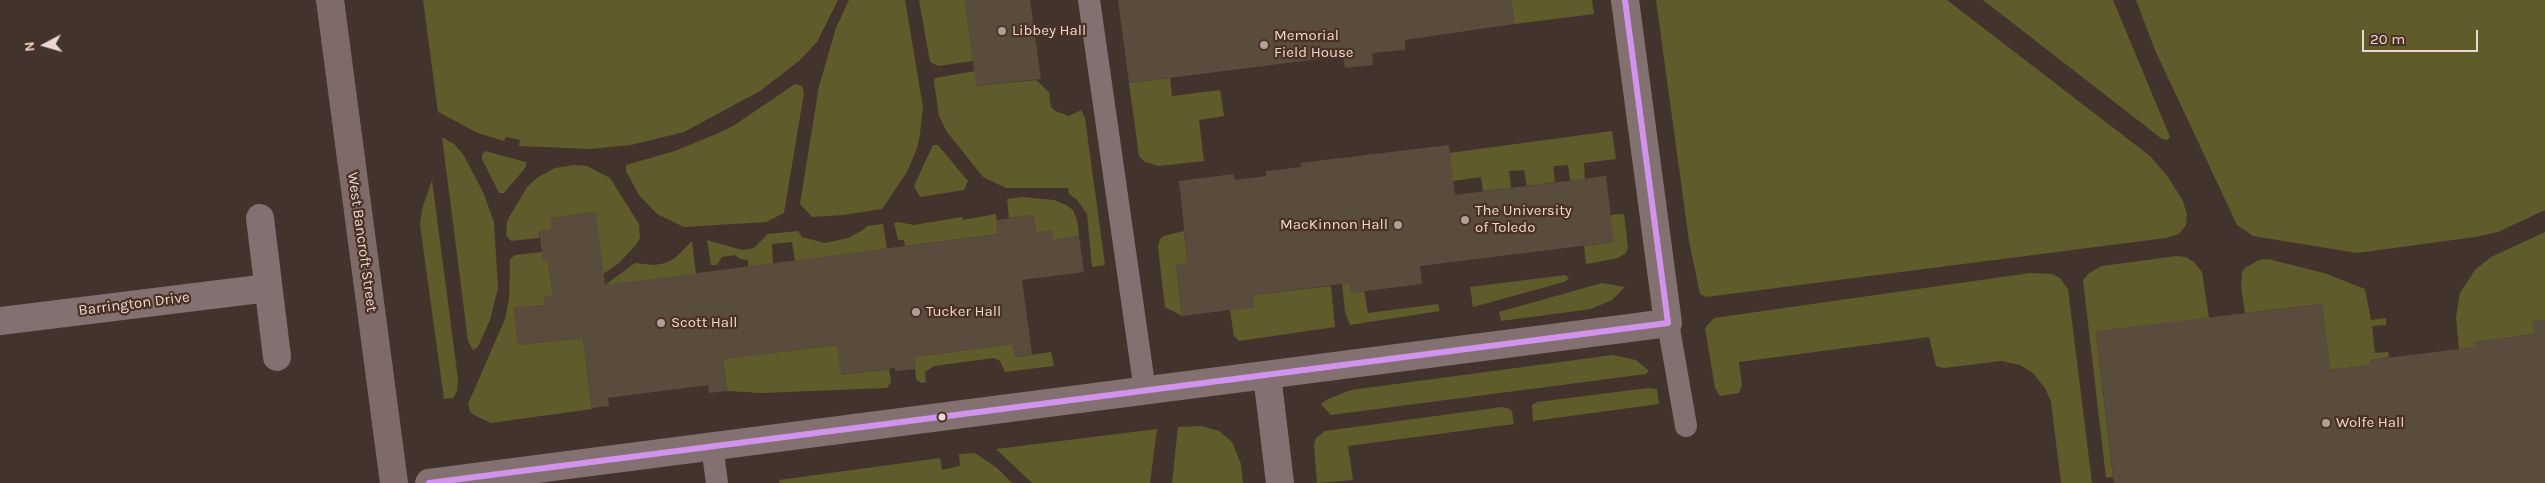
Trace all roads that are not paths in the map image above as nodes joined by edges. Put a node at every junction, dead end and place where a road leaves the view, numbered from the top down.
1 (330, 0) edge
2 (1089, 0) edge
3 (1625, 0) edge
4 (260, 218) dead end
5 (268, 288) junction
6 (0, 321) edge
7 (1668, 323) junction
8 (277, 357) dead end
9 (1268, 375) junction
10 (1145, 391) junction
11 (1686, 426) dead end
12 (712, 446) junction
13 (394, 483) edge
14 (429, 483) edge
15 (717, 483) edge
16 (1280, 483) edge

1 - 13 main road, West Bancroft Street
2 - 10 lane
3 - 7 street
4 - 5 street
5 - 6 street, Barrington Drive
5 - 8 street
7 - 9 street
7 - 11 lane
9 - 10 street
9 - 16 street
10 - 12 street
12 - 14 street
12 - 15 lane

